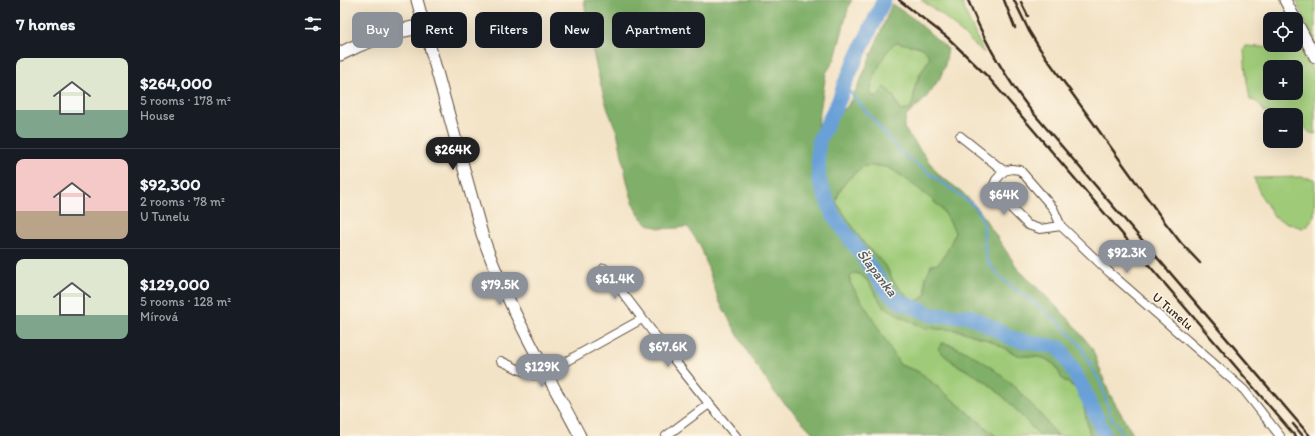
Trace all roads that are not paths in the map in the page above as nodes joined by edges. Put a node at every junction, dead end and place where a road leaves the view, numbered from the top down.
1 (417, 0) edge
2 (1286, 0) edge
3 (420, 12) edge
4 (1292, 12) edge
5 (411, 28) edge
6 (1303, 34) edge
7 (430, 48) edge
8 (340, 54) edge
9 (1315, 57) edge
10 (960, 136) dead end
11 (1004, 171) junction
12 (1061, 226) junction
13 (604, 268) dead end
14 (642, 319) junction
15 (501, 361) dead end
16 (547, 372) junction
17 (708, 404) junction
18 (580, 436) edge
19 (666, 436) edge
20 (736, 436) edge
21 (1280, 436) edge

1 - 3 street
2 - 4 street
5 - 8 main road
6 - 9 street
7 - 16 street
10 - 11 street
11 - 12 street, U Tunelu
11 - 12 street
12 - 21 street, U Tunelu
13 - 14 street
14 - 16 street
14 - 17 street
15 - 16 street
16 - 18 street
17 - 19 street
17 - 20 street

